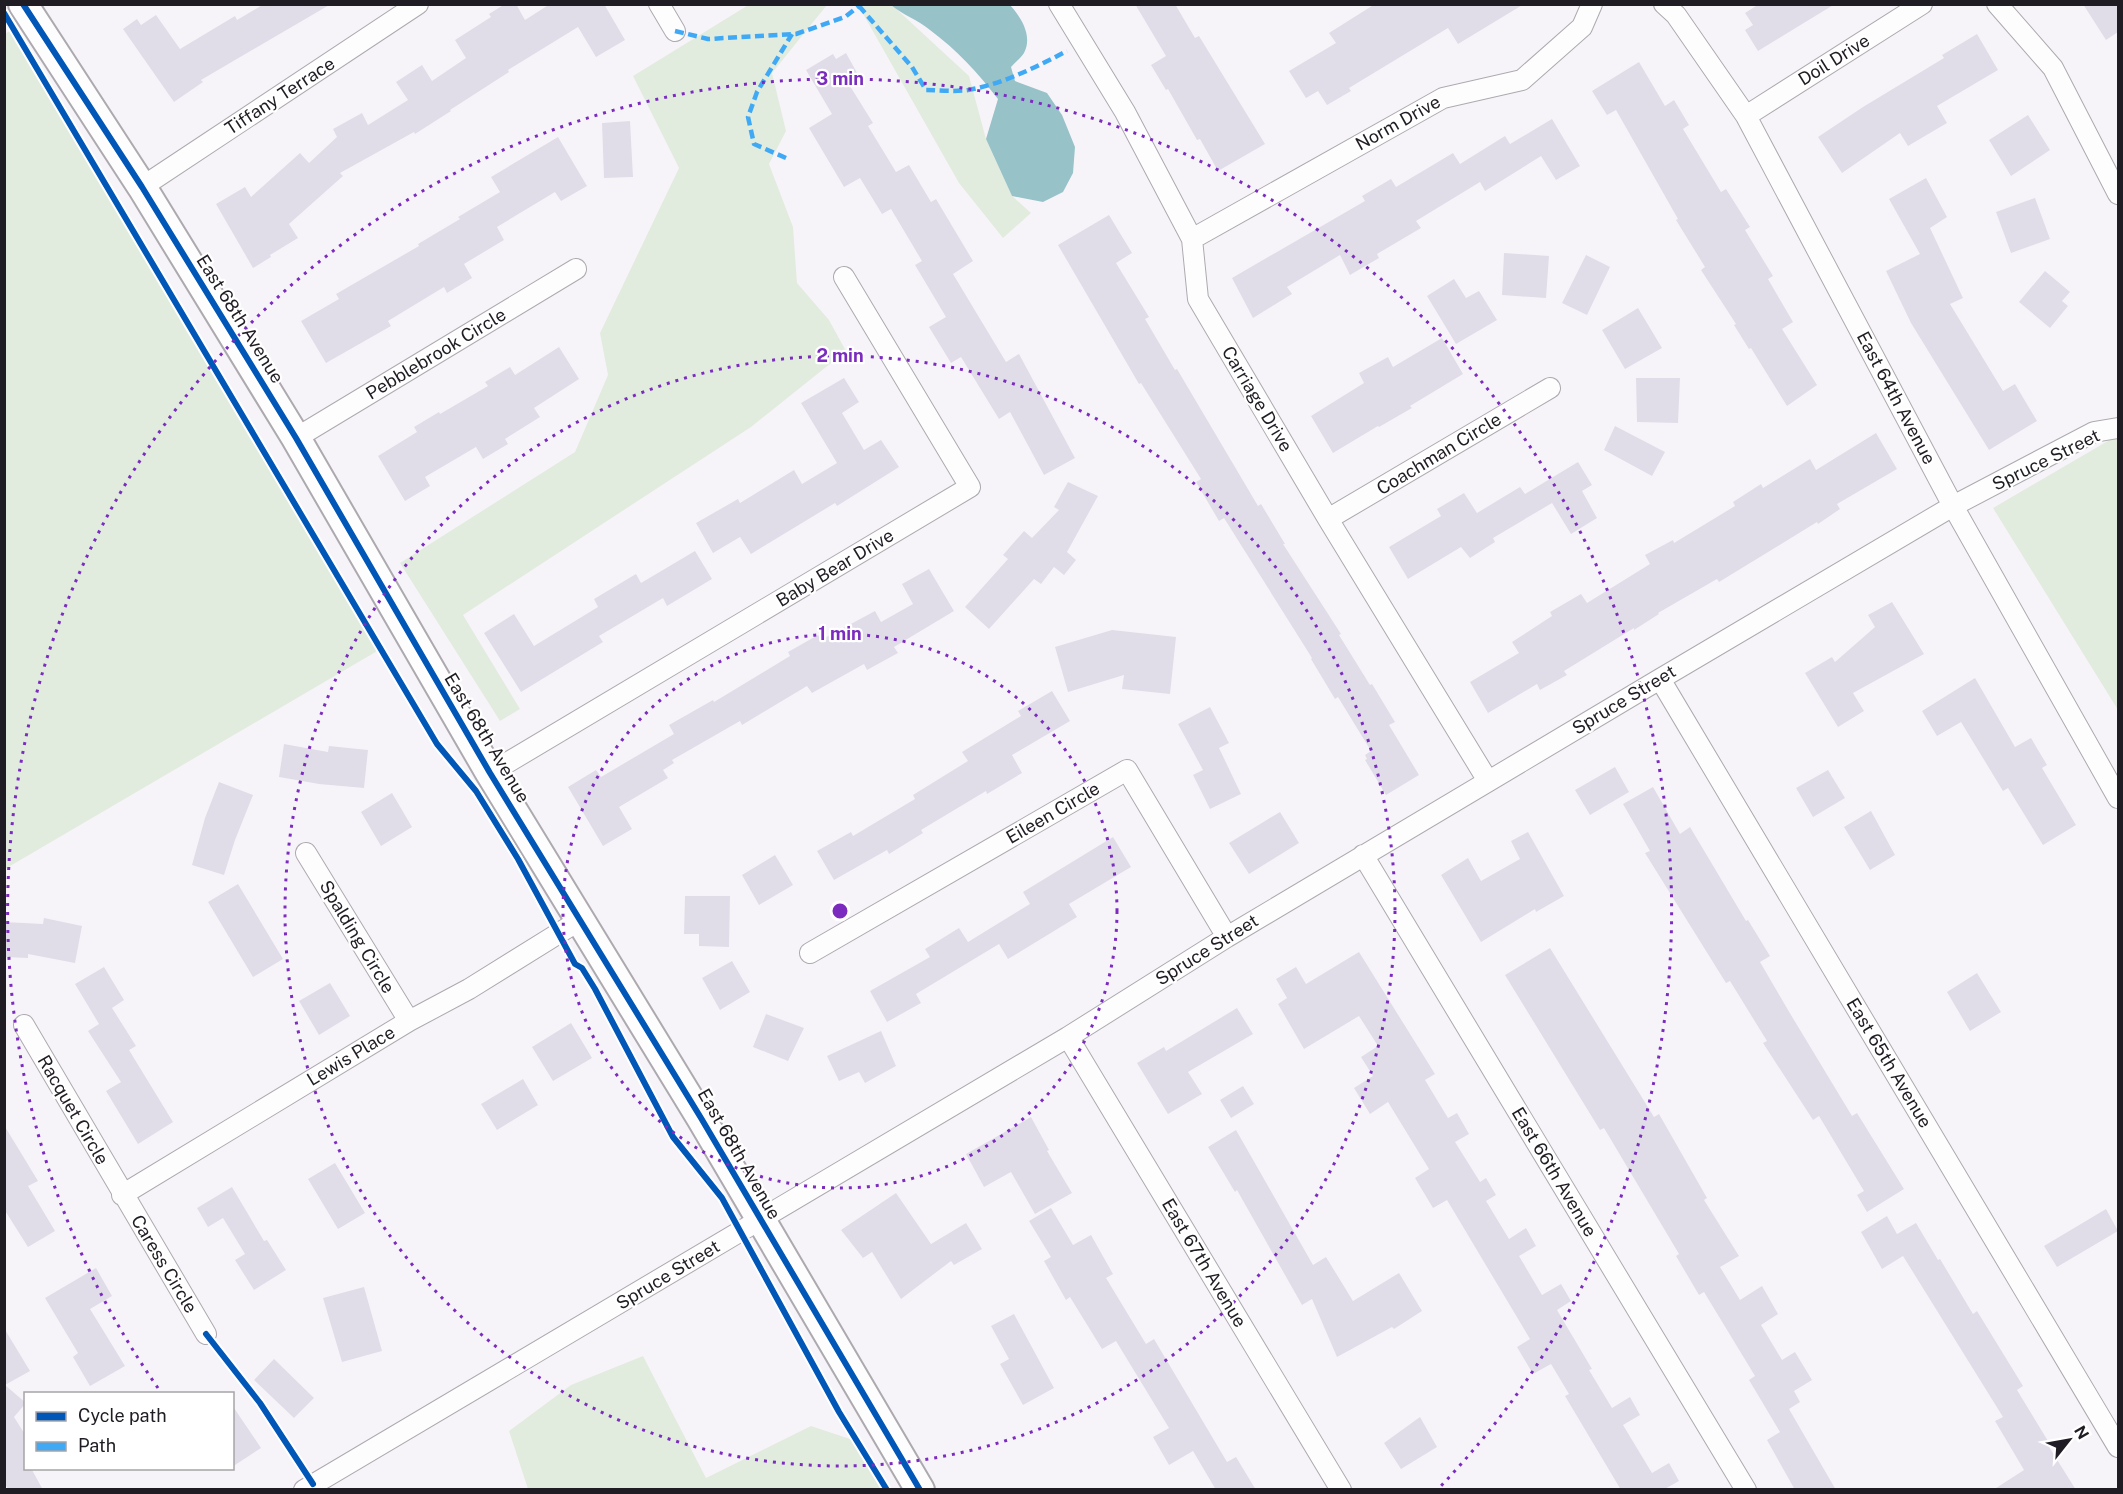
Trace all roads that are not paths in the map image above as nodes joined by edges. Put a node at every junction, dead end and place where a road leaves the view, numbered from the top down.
1 (23, 4) edge
2 (418, 4) edge
3 (659, 4) edge
4 (1059, 4) edge
5 (1592, 4) edge
6 (1664, 4) edge
7 (1922, 4) edge
8 (1998, 4) edge
9 (675, 32) dead end
10 (1746, 116) junction
11 (142, 187) junction
12 (2118, 194) edge
13 (1192, 239) junction
14 (576, 269) dead end
15 (844, 277) dead end
16 (1550, 388) dead end
17 (2118, 428) edge
18 (296, 438) junction
19 (1953, 506) junction
20 (1328, 519) junction
21 (1660, 679) junction
22 (490, 773) junction
23 (1488, 781) junction
24 (2118, 798) edge
25 (306, 853) dead end
26 (1363, 855) junction
27 (580, 920) junction
28 (1227, 937) junction
29 (810, 954) dead end
30 (408, 1021) junction
31 (24, 1024) dead end
32 (1068, 1037) junction
33 (122, 1195) junction
34 (760, 1220) junction
35 (206, 1334) dead end
36 (2118, 1447) edge
37 (304, 1490) edge
38 (920, 1490) edge
39 (1341, 1490) edge
40 (1746, 1490) edge

1 - 11 street, East 68th Avenue
2 - 11 street, Tiffany Terrace
3 - 9 street
4 - 13 street, Carriage Drive
5 - 13 street, Norm Drive
6 - 10 street, East 64th Avenue
7 - 10 street, Doil Drive
8 - 12 street
10 - 19 street, East 64th Avenue
11 - 18 street, East 68th Avenue
13 - 20 street, Carriage Drive
14 - 18 street, Pebblebrook Circle
15 - 22 street, Baby Bear Drive
16 - 20 street, Coachman Circle
17 - 19 street, Spruce Street
18 - 22 street, East 68th Avenue
19 - 21 street, Spruce Street
19 - 24 street, East 64th Avenue
20 - 23 street, Carriage Drive
21 - 23 street, Spruce Street
21 - 36 street, East 65th Avenue
22 - 27 street, East 68th Avenue
23 - 26 street, Spruce Street
25 - 30 street, Spalding Circle
26 - 28 street, Spruce Street
26 - 40 street, East 66th Avenue
27 - 30 street, Lewis Place
27 - 34 street, East 68th Avenue
28 - 29 street, Eileen Circle
28 - 32 street, Spruce Street
30 - 33 street, Lewis Place
31 - 33 street, Racquet Circle
32 - 34 street, Spruce Street
32 - 39 street, East 67th Avenue
33 - 35 street, Caress Circle
34 - 37 street, Spruce Street
34 - 38 street, East 68th Avenue

